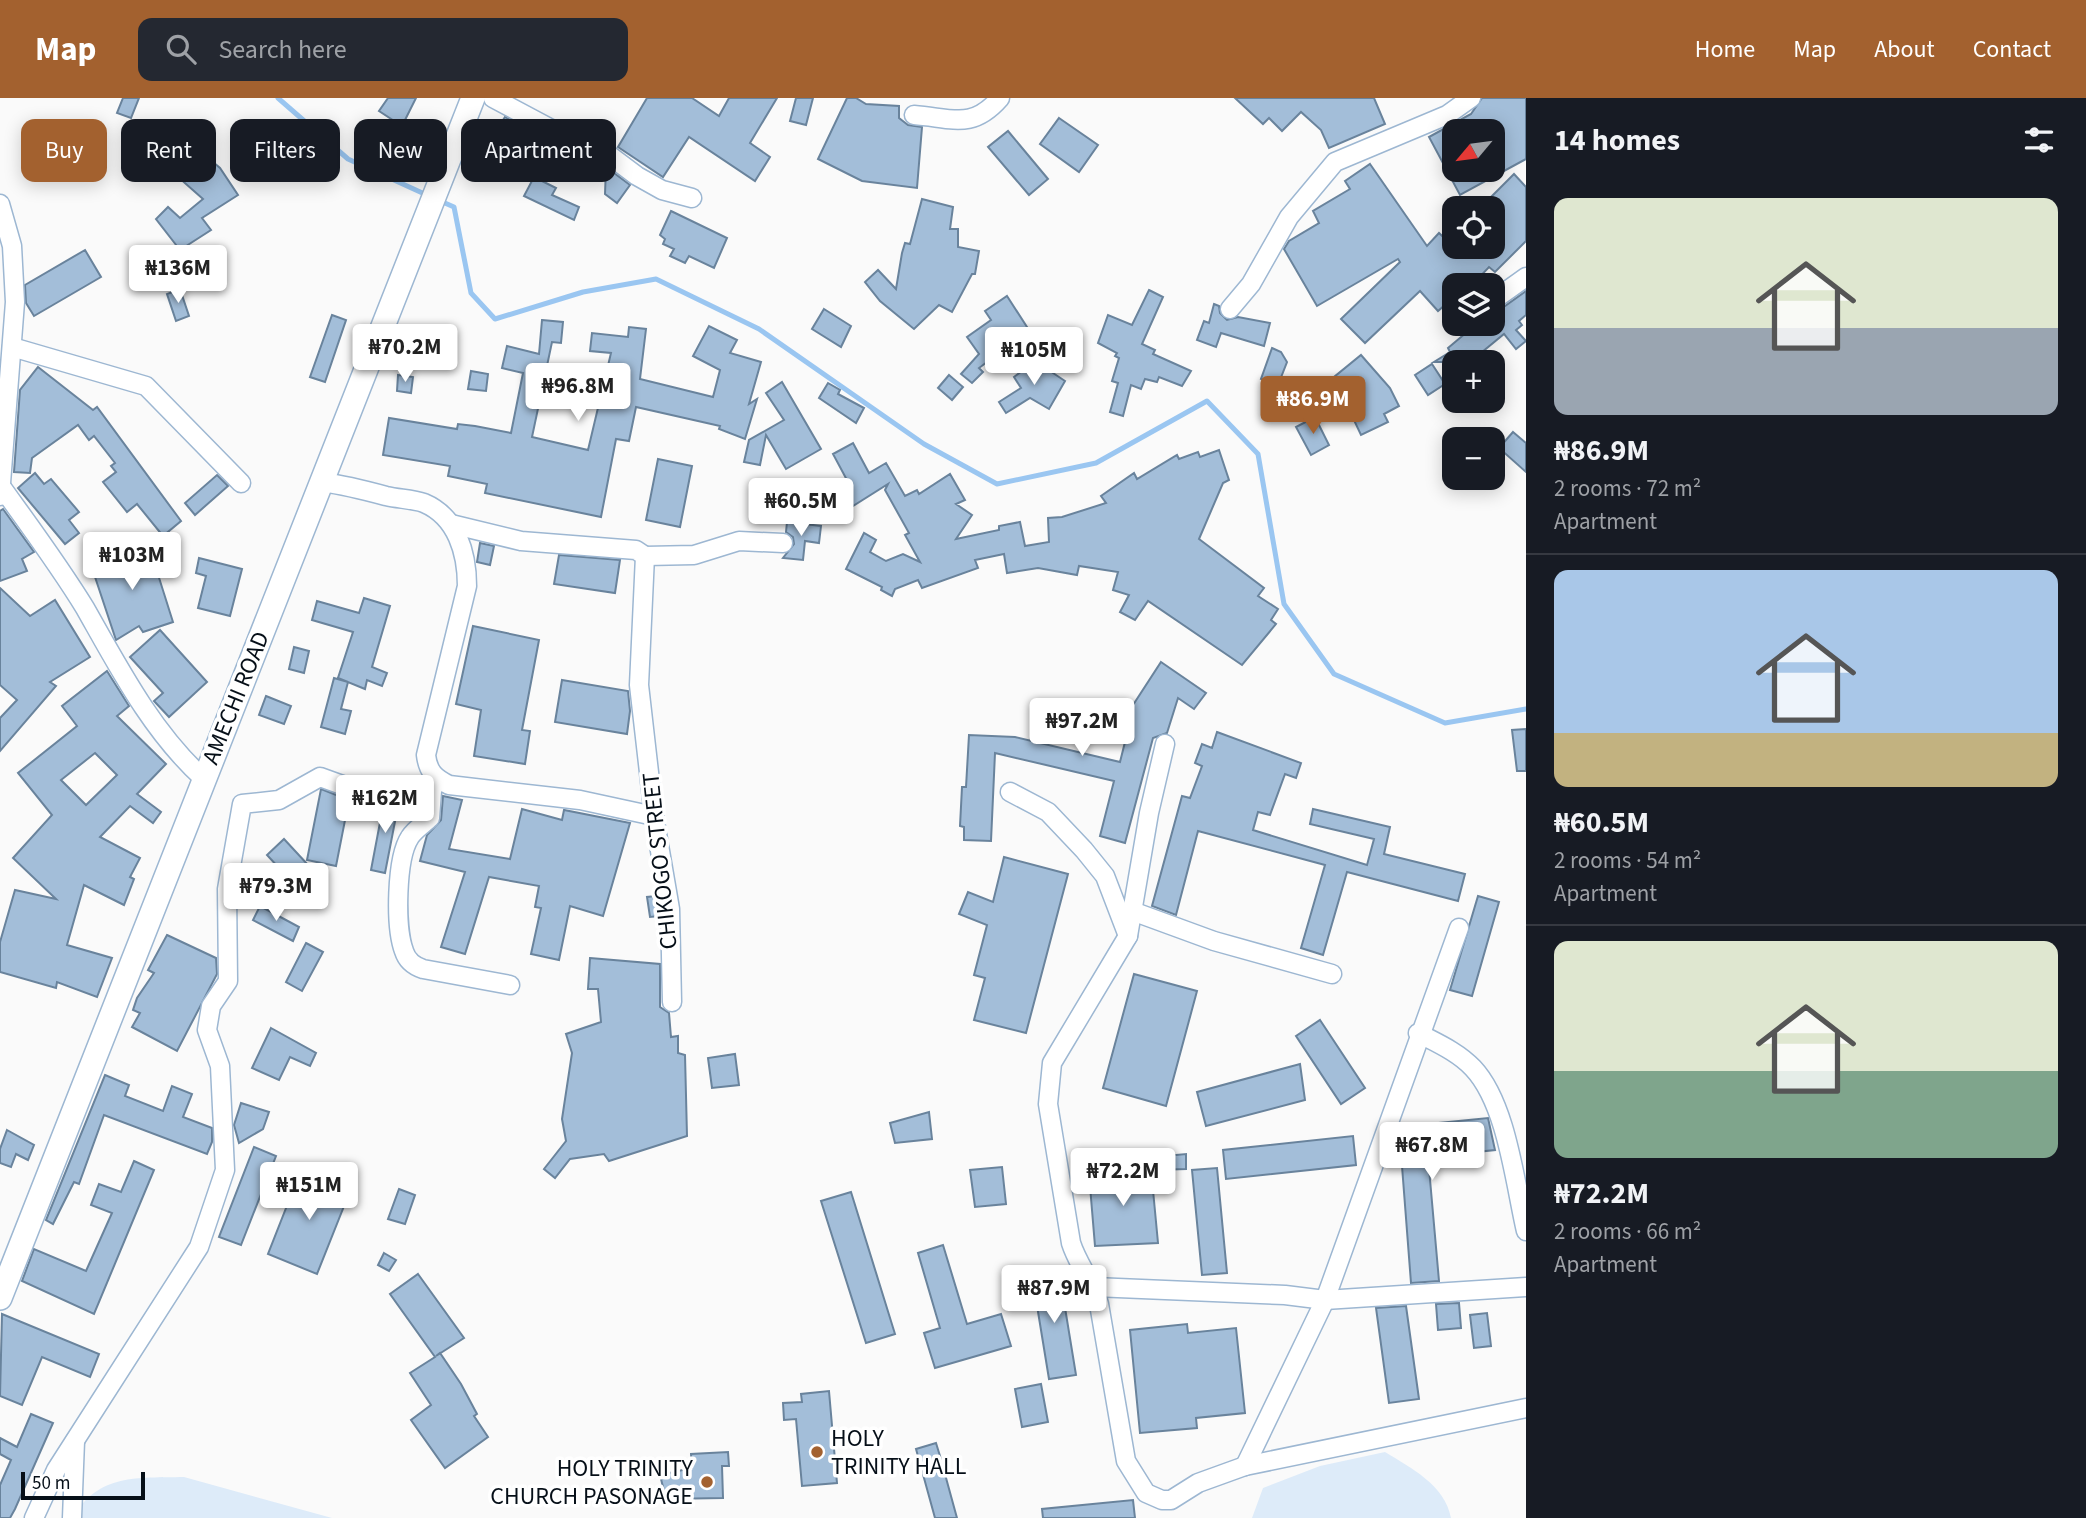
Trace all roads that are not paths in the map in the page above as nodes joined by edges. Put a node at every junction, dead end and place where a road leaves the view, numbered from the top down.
1 (473, 98) edge
2 (493, 98) edge
3 (1000, 98) edge
4 (1471, 98) edge
5 (914, 115) dead end
6 (692, 198) dead end
7 (0, 204) edge
8 (1526, 277) edge
9 (1505, 292) edge
10 (1230, 309) dead end
11 (12, 347) junction
12 (322, 482) junction
13 (241, 483) dead end
14 (1, 492) edge
15 (451, 524) junction
16 (783, 543) dead end
17 (645, 556) junction
18 (1165, 744) dead end
19 (436, 778) junction
20 (204, 779) junction
21 (356, 790) dead end
22 (1010, 792) dead end
23 (654, 816) junction
24 (1132, 911) junction
25 (1459, 928) dead end
26 (1128, 936) junction
27 (1332, 974) dead end
28 (510, 985) dead end
29 (672, 1002) dead end
30 (1418, 1033) junction
31 (1526, 1231) edge
32 (1094, 1287) junction
33 (1526, 1287) edge
34 (0, 1298) edge
35 (1325, 1300) junction
36 (1526, 1408) edge
37 (75, 1441) junction
38 (1245, 1466) junction
39 (1173, 1509) edge
40 (34, 1518) edge
41 (72, 1518) edge

1 - 12 main road, AMECHI ROAD
2 - 6 street
3 - 5 street
4 - 10 street
7 - 11 street
8 - 9 street
11 - 13 street
11 - 14 street
12 - 15 street
12 - 20 main road, AMECHI ROAD
14 - 20 street
15 - 17 street
15 - 19 street
16 - 17 street
17 - 23 street, CHIKOGO STREET
18 - 24 street
19 - 23 street
19 - 28 street
20 - 34 main road, AMECHI ROAD
21 - 37 street
22 - 26 street
23 - 29 street, CHIKOGO STREET
24 - 26 street
24 - 27 street
25 - 30 street
26 - 32 street
30 - 31 street
30 - 35 street
32 - 35 street
32 - 39 street
33 - 35 street
35 - 38 street
36 - 38 street
37 - 40 street
37 - 41 street
38 - 39 street

